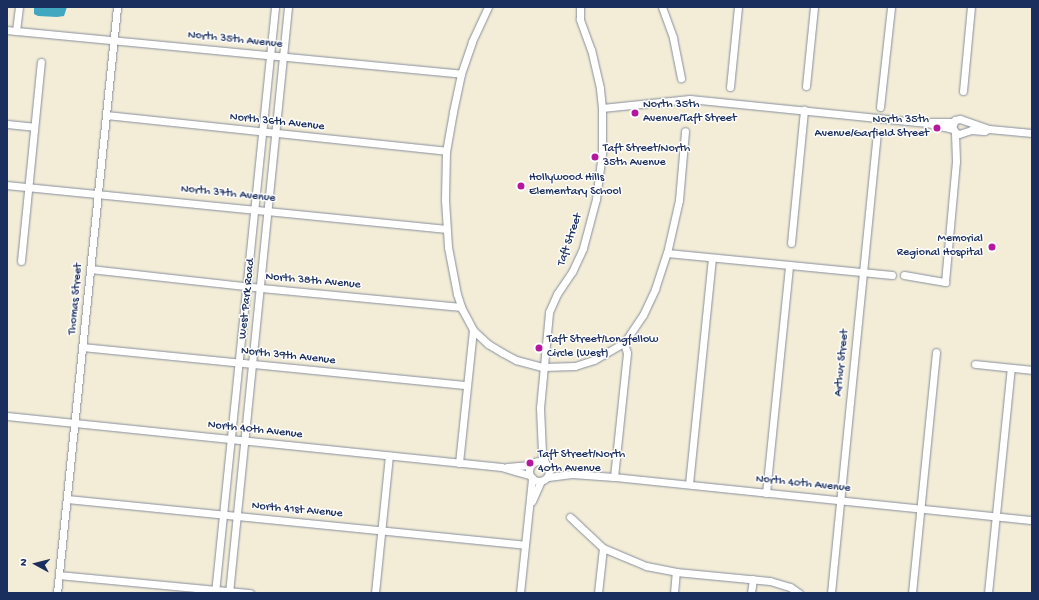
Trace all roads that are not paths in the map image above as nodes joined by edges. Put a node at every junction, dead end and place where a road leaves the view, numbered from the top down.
1 (19, 7) edge
2 (117, 7) edge
3 (274, 7) edge
4 (288, 7) edge
5 (488, 7) edge
6 (580, 7) edge
7 (662, 7) edge
8 (738, 7) edge
9 (814, 7) edge
10 (891, 7) edge
11 (971, 7) edge
12 (7, 30) edge
13 (16, 31) junction
14 (114, 40) junction
15 (270, 56) junction
16 (283, 57) junction
17 (41, 62) dead end
18 (462, 74) junction
19 (681, 78) dead end
20 (806, 86) dead end
21 (730, 87) dead end
22 (962, 91) dead end
23 (880, 107) dead end
24 (602, 108) junction
25 (804, 110) junction
26 (106, 115) junction
27 (966, 122) junction
28 (7, 124) edge
29 (34, 127) junction
30 (989, 129) junction
31 (958, 130) junction
32 (685, 131) dead end
33 (261, 132) junction
34 (1032, 133) edge
35 (275, 134) junction
36 (877, 136) dead end
37 (446, 151) junction
38 (7, 185) edge
39 (28, 186) junction
40 (98, 193) junction
41 (254, 209) junction
42 (268, 210) junction
43 (446, 229) junction
44 (790, 243) dead end
45 (667, 253) junction
46 (712, 258) junction
47 (21, 261) dead end
48 (789, 265) junction
49 (90, 270) junction
50 (864, 272) junction
51 (892, 275) dead end
52 (904, 275) dead end
53 (246, 287) junction
54 (260, 288) junction
55 (462, 307) junction
56 (473, 330) junction
57 (488, 344) junction
58 (624, 344) junction
59 (83, 347) junction
60 (471, 348) junction
61 (936, 352) dead end
62 (238, 363) junction
63 (252, 364) junction
64 (975, 364) dead end
65 (543, 367) junction
66 (1012, 368) junction
67 (1032, 370) edge
68 (466, 385) junction
69 (7, 416) edge
70 (75, 424) junction
71 (540, 429) junction
72 (230, 440) junction
73 (244, 441) junction
74 (389, 456) junction
75 (459, 463) junction
76 (532, 463) junction
77 (547, 464) junction
78 (501, 467) junction
79 (572, 474) junction
80 (530, 476) junction
81 (548, 477) junction
82 (614, 477) junction
83 (541, 481) junction
84 (690, 484) junction
85 (766, 493) junction
86 (67, 499) junction
87 (840, 500) junction
88 (529, 508) junction
89 (921, 509) junction
90 (223, 515) junction
91 (996, 516) junction
92 (236, 517) junction
93 (570, 517) dead end
94 (1032, 520) edge
95 (382, 530) junction
96 (525, 545) junction
97 (603, 548) junction
98 (676, 572) junction
99 (59, 575) junction
100 (753, 579) junction
101 (216, 591) edge
102 (229, 592) edge
103 (57, 593) edge
104 (250, 593) edge
105 (375, 593) edge
106 (520, 593) edge
107 (598, 593) edge
108 (674, 593) edge
109 (751, 593) edge
110 (799, 593) edge
111 (832, 593) edge
112 (912, 593) edge
113 (988, 593) edge

1 - 13 street
2 - 14 street, Thomas Street
3 - 15 street, West Park Road
4 - 16 street, West Park Road
5 - 18 street
6 - 24 street, Taft Street
7 - 19 street
8 - 21 street
9 - 20 street
10 - 23 street
11 - 22 street
12 - 13 street, North 35th Avenue
13 - 14 street, North 35th Avenue
14 - 15 street, North 35th Avenue
14 - 26 street, Thomas Street
15 - 16 street, North 35th Avenue
15 - 33 street, West Park Road
16 - 18 street, North 35th Avenue
16 - 35 street, West Park Road
17 - 29 street
18 - 37 street
24 - 25 street
24 - 65 street, Taft Street
25 - 31 street
25 - 44 street
26 - 33 street, North 36th Avenue
26 - 40 street, Thomas Street
27 - 30 street
27 - 31 street
27 - 31 street
28 - 29 street
29 - 39 street
30 - 31 street
30 - 34 street
31 - 52 street
32 - 45 street
33 - 35 street, North 36th Avenue
33 - 41 street, West Park Road
35 - 37 street, North 36th Avenue
35 - 42 street, West Park Road
36 - 50 street, Arthur Street
37 - 43 street
38 - 39 street, North 37th Avenue
39 - 40 street, North 37th Avenue
39 - 47 street
40 - 41 street, North 37th Avenue
40 - 49 street, Thomas Street
41 - 42 street, North 37th Avenue
41 - 53 street, West Park Road
42 - 43 street, North 37th Avenue
42 - 54 street, West Park Road
43 - 55 street
45 - 46 street
45 - 58 street
46 - 48 street
46 - 84 street
48 - 50 street
48 - 85 street
49 - 53 street, North 38th Avenue
49 - 59 street, Thomas Street
50 - 51 street
50 - 87 street, Arthur Street
53 - 54 street, North 38th Avenue
53 - 62 street, West Park Road
54 - 55 street, North 38th Avenue
54 - 63 street, West Park Road
55 - 56 street
56 - 57 street
56 - 60 street
57 - 60 street
57 - 65 street
58 - 65 street
58 - 82 street
59 - 62 street, North 39th Avenue
59 - 70 street, Thomas Street
60 - 68 street
61 - 89 street
62 - 63 street, North 39th Avenue
62 - 72 street, West Park Road
63 - 68 street, North 39th Avenue
63 - 73 street, West Park Road
64 - 66 street
65 - 71 street, Taft Street
66 - 67 street
66 - 91 street
68 - 75 street
69 - 70 street, North 40th Avenue
70 - 72 street, North 40th Avenue
70 - 86 street, Thomas Street
71 - 76 street, Taft Street
71 - 77 street, Taft Street
72 - 73 street, North 40th Avenue
72 - 90 street, West Park Road
73 - 74 street, North 40th Avenue
73 - 92 street, West Park Road
74 - 75 street, North 40th Avenue
74 - 95 street
75 - 78 street, North 40th Avenue
76 - 77 street, North 40th Avenue
76 - 78 street, North 40th Avenue
76 - 80 street, Taft Street
77 - 79 street, North 40th Avenue
77 - 81 street, Taft Street
78 - 80 street, North 40th Avenue
79 - 81 street, North 40th Avenue
79 - 82 street, North 40th Avenue
80 - 83 street, North 40th Avenue
80 - 88 street
81 - 83 street
82 - 84 street, North 40th Avenue
83 - 88 street
84 - 85 street, North 40th Avenue
85 - 87 street, North 40th Avenue
86 - 90 street, North 41st Avenue
86 - 99 street, Thomas Street
87 - 89 street, North 40th Avenue
87 - 111 street, Arthur Street
88 - 96 street
89 - 91 street, North 40th Avenue
89 - 112 street
90 - 92 street, North 41st Avenue
90 - 101 street, West Park Road
91 - 94 street, North 40th Avenue
91 - 113 street
92 - 95 street, North 41st Avenue
92 - 102 street, West Park Road
93 - 97 street
95 - 96 street, North 41st Avenue
95 - 105 street
96 - 106 street
97 - 98 street
97 - 107 street
98 - 100 street
98 - 108 street
99 - 101 street
99 - 103 street, Thomas Street
100 - 109 street
100 - 110 street
101 - 102 street
102 - 104 street

